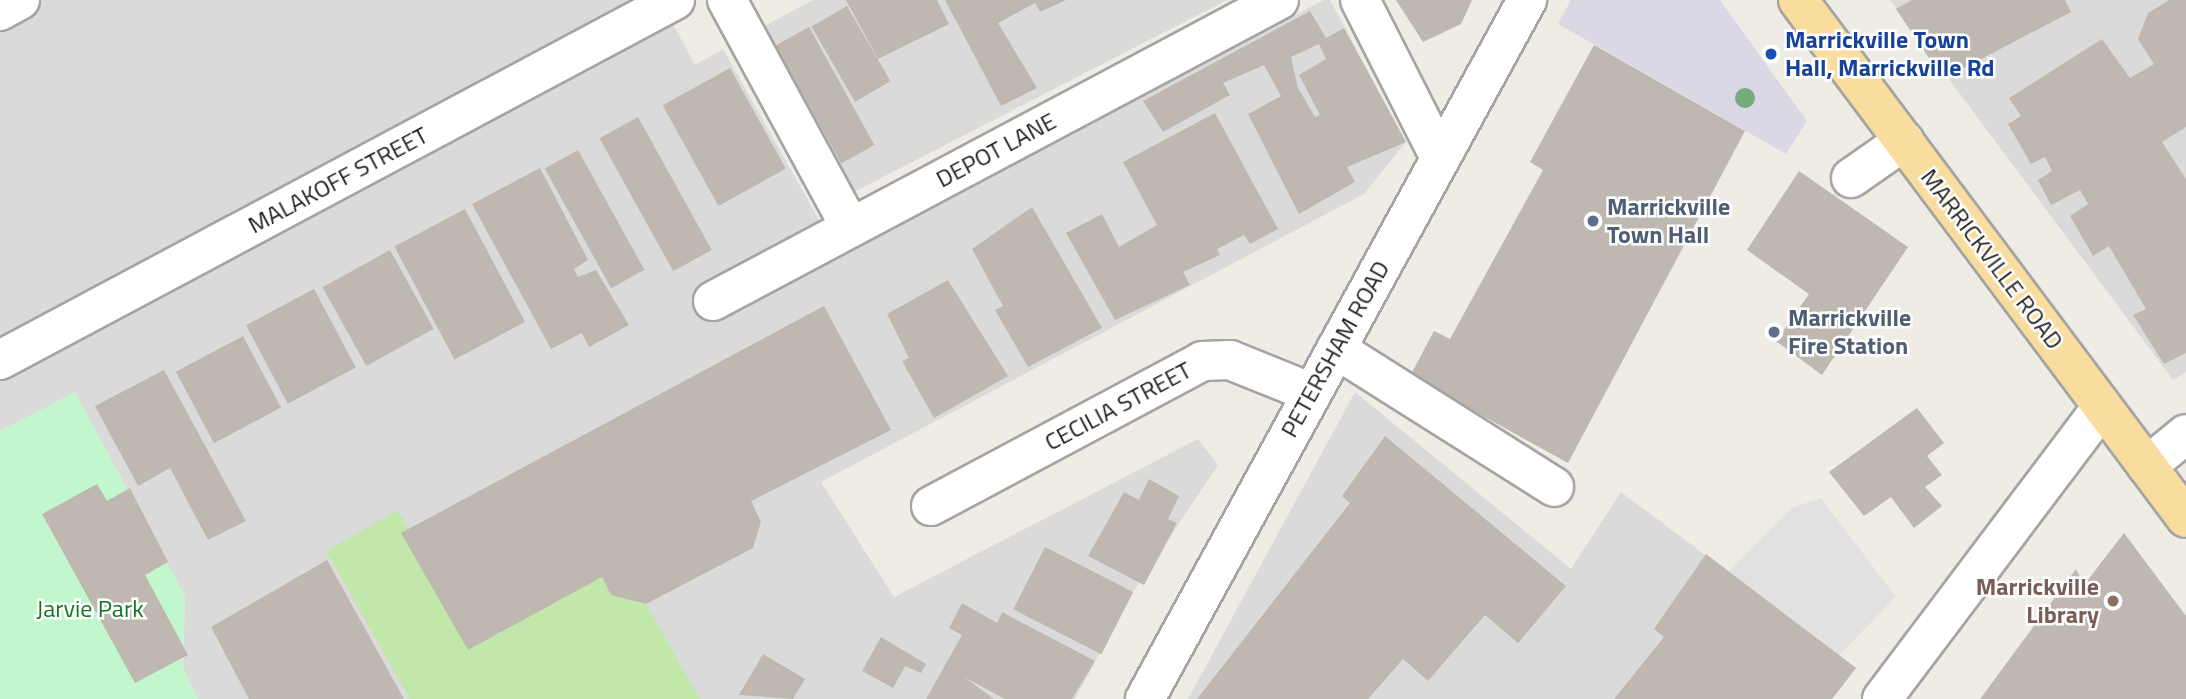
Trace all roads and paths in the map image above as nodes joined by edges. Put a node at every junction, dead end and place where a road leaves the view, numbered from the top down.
1 (20, 0) edge
2 (675, 0) edge
3 (727, 0) edge
4 (1279, 0) edge
5 (1360, 0) edge
6 (1527, 0) edge
7 (1798, 0) edge
8 (0, 10) edge
9 (1903, 141) junction
10 (1440, 158) junction
11 (1851, 178) dead end
12 (850, 227) junction
13 (713, 300) dead end
14 (1336, 349) junction
15 (0, 360) edge
16 (1312, 393) junction
17 (2102, 407) junction
18 (2186, 434) edge
19 (2147, 466) junction
20 (1554, 487) dead end
21 (931, 506) dead end
22 (2183, 509) edge
23 (1145, 699) edge
24 (1882, 699) edge

1 - 8 street
2 - 15 street, MALAKOFF STREET
3 - 12 street
4 - 12 street, DEPOT LANE
5 - 10 street
6 - 10 street, PETERSHAM ROAD
7 - 9 main road, MARRICKVILLE ROAD
9 - 11 street
9 - 17 main road, MARRICKVILLE ROAD
10 - 14 street, PETERSHAM ROAD
12 - 13 street, DEPOT LANE
14 - 16 street, PETERSHAM ROAD
14 - 20 street
16 - 21 street, CECILIA STREET
16 - 23 street, PETERSHAM ROAD
17 - 19 main road, MARRICKVILLE ROAD
17 - 24 street
18 - 19 street
19 - 22 main road, MARRICKVILLE ROAD

